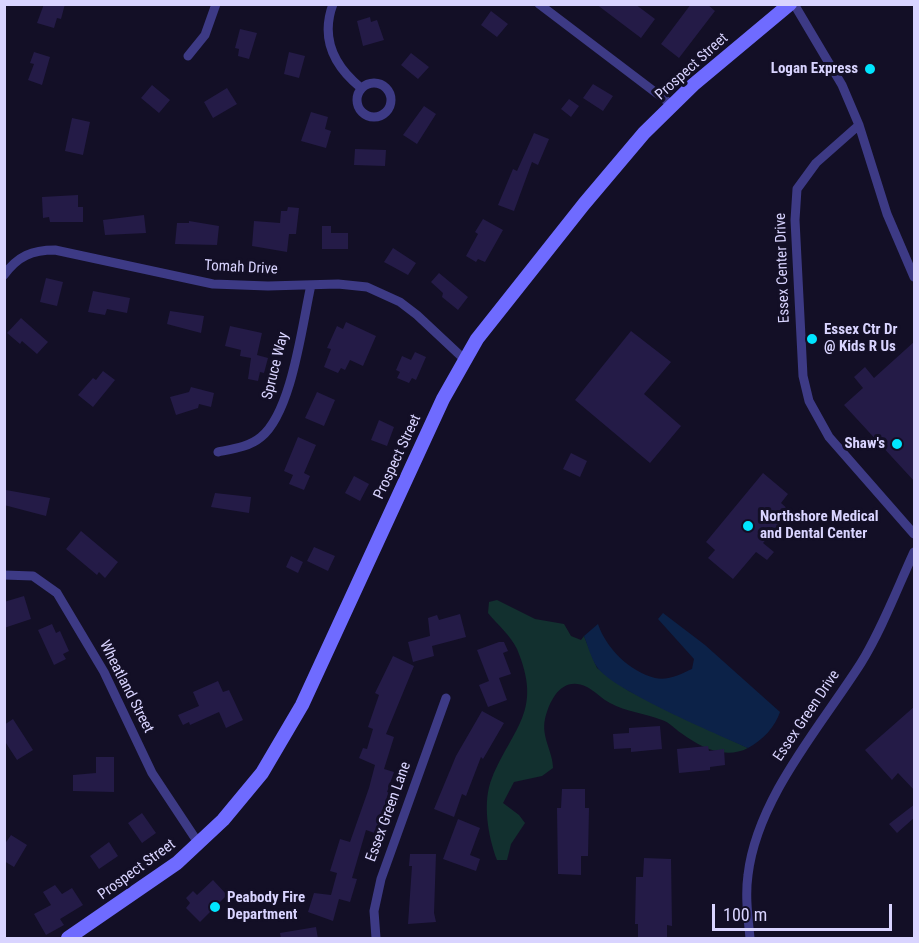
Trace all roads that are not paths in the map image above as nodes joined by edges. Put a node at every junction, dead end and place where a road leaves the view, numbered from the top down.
1 (216, 4) edge
2 (333, 4) edge
3 (539, 4) edge
4 (790, 4) edge
5 (794, 4) edge
6 (188, 56) dead end
7 (361, 88) dead end
8 (672, 105) junction
9 (859, 125) junction
10 (4, 275) edge
11 (915, 277) edge
12 (311, 285) junction
13 (464, 358) junction
14 (218, 452) dead end
15 (915, 534) edge
16 (915, 552) edge
17 (4, 575) edge
18 (446, 698) dead end
19 (199, 844) junction
20 (68, 939) edge
21 (376, 939) edge
22 (750, 939) edge

1 - 6 street
2 - 7 street
3 - 8 street
4 - 8 street, Prospect Street
5 - 9 street
8 - 13 street, Prospect Street
9 - 11 street
9 - 15 street, Essex Center Drive
10 - 12 street, Tomah Drive
12 - 13 street, Tomah Drive
12 - 14 street, Spruce Way
13 - 19 street, Prospect Street
16 - 22 street, Essex Green Drive
17 - 19 street, Wheatland Street
18 - 21 street, Essex Green Lane
19 - 20 street, Prospect Street

